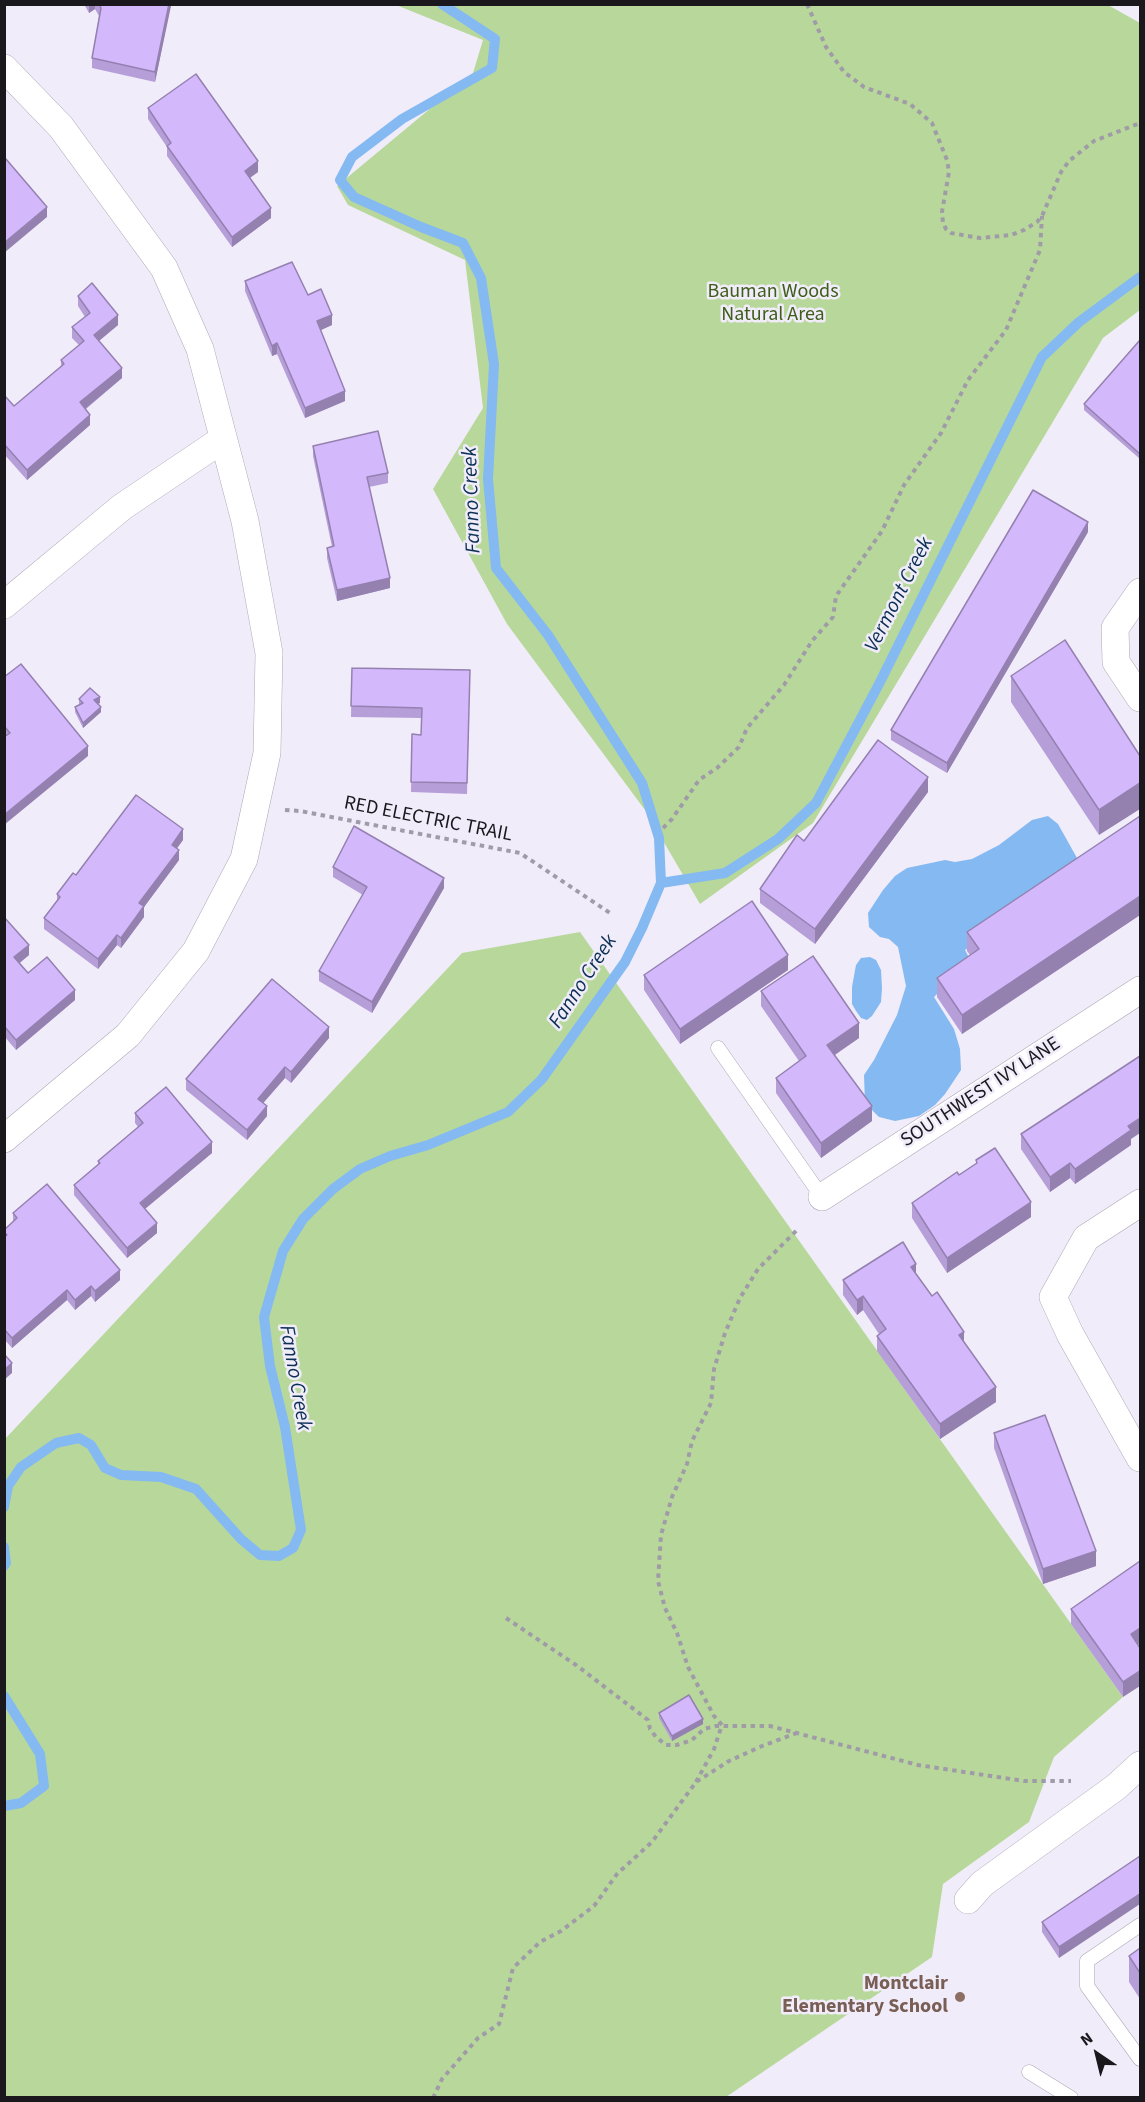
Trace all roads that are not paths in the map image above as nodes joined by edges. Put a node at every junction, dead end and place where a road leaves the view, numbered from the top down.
1 (4, 68) edge
2 (223, 439) junction
3 (1140, 592) edge
4 (4, 605) edge
5 (1140, 698) edge
6 (1140, 990) edge
7 (718, 1048) dead end
8 (4, 1139) edge
9 (822, 1197) joint
10 (1140, 1203) edge
11 (1140, 1458) edge
12 (1140, 1765) edge
13 (968, 1900) dead end
14 (1140, 1925) edge
15 (1140, 2059) edge
16 (1029, 2072) dead end
17 (1071, 2097) edge

1 - 2 street
2 - 4 street
2 - 8 street
3 - 5 street
6 - 9 street, SOUTHWEST IVY LANE
7 - 9 lane
10 - 11 street
12 - 13 street
14 - 15 lane
16 - 17 lane

